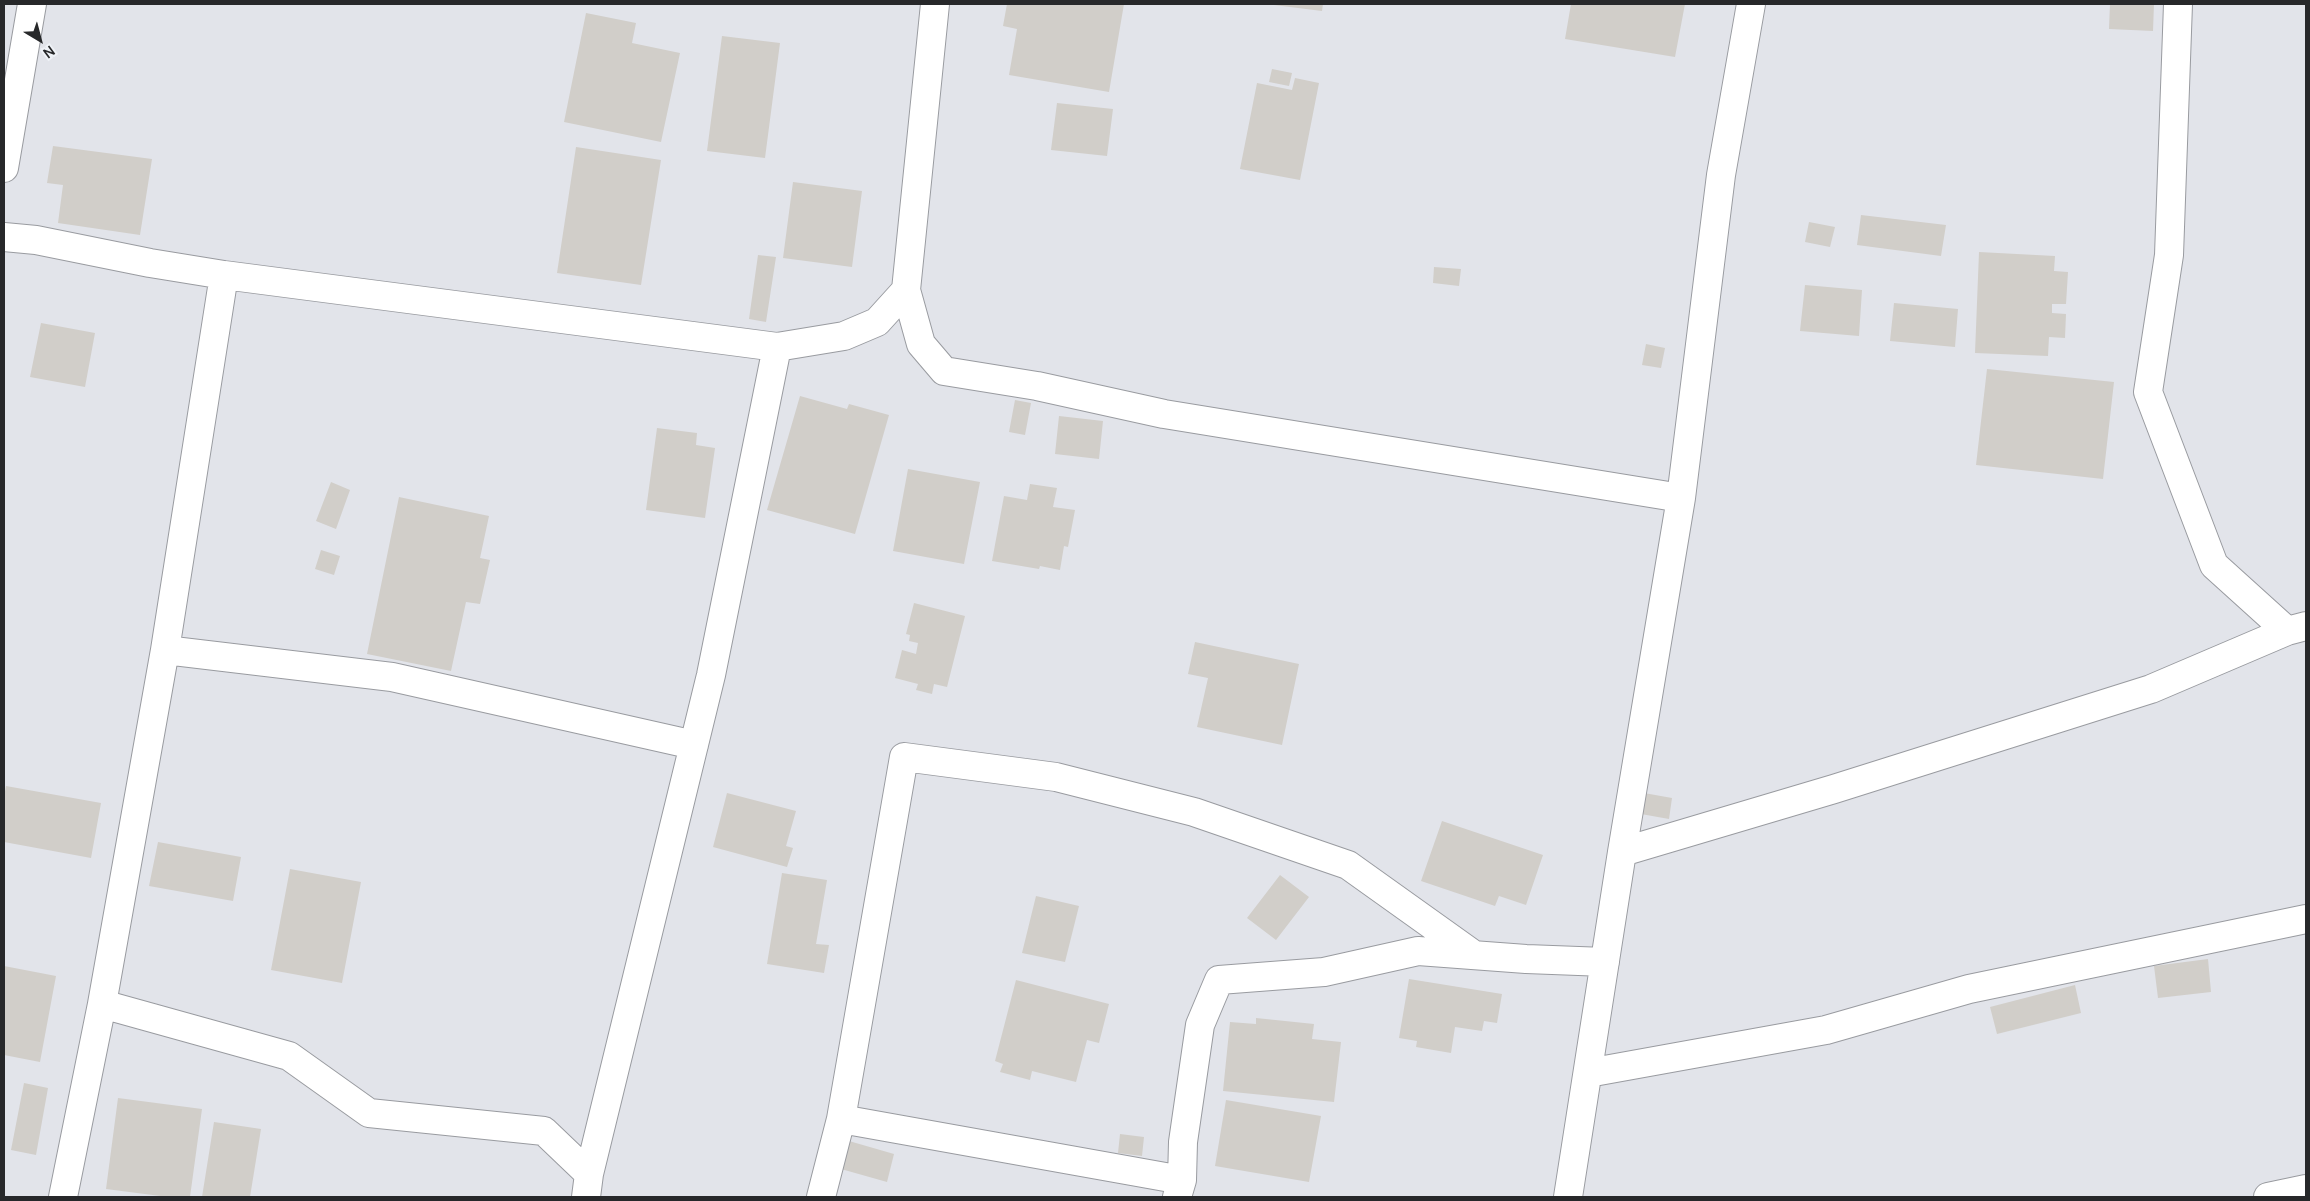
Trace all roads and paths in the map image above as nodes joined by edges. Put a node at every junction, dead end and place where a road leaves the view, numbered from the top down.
1 (32, 4) edge
2 (935, 4) edge
3 (1751, 4) edge
4 (2178, 4) edge
5 (10, 97) edge
6 (4, 168) edge
7 (4, 237) edge
8 (224, 275) junction
9 (906, 290) junction
10 (777, 348) junction
11 (1681, 498) junction
12 (2296, 628) edge
13 (165, 650) junction
14 (694, 745) junction
15 (1622, 852) junction
16 (2306, 919) edge
17 (1474, 955) junction
18 (1605, 962) junction
19 (102, 1004) junction
20 (1588, 1073) junction
21 (841, 1118) junction
22 (588, 1185) edge
23 (1179, 1189) edge
24 (2306, 1189) edge
25 (63, 1197) edge
26 (821, 1197) edge
27 (1568, 1197) edge
28 (2268, 1197) edge

1 - 5 street
2 - 9 street
3 - 11 street
4 - 12 street
5 - 6 street
7 - 8 street
8 - 10 street
8 - 13 street
9 - 10 street
9 - 11 street
10 - 14 street
11 - 15 street
12 - 15 street
13 - 14 street
13 - 19 street
14 - 22 street
15 - 18 street
16 - 20 street
17 - 18 street
17 - 21 street
17 - 23 street
18 - 20 street
19 - 22 street
19 - 25 street
20 - 27 street
21 - 23 street
21 - 26 street
24 - 28 street

